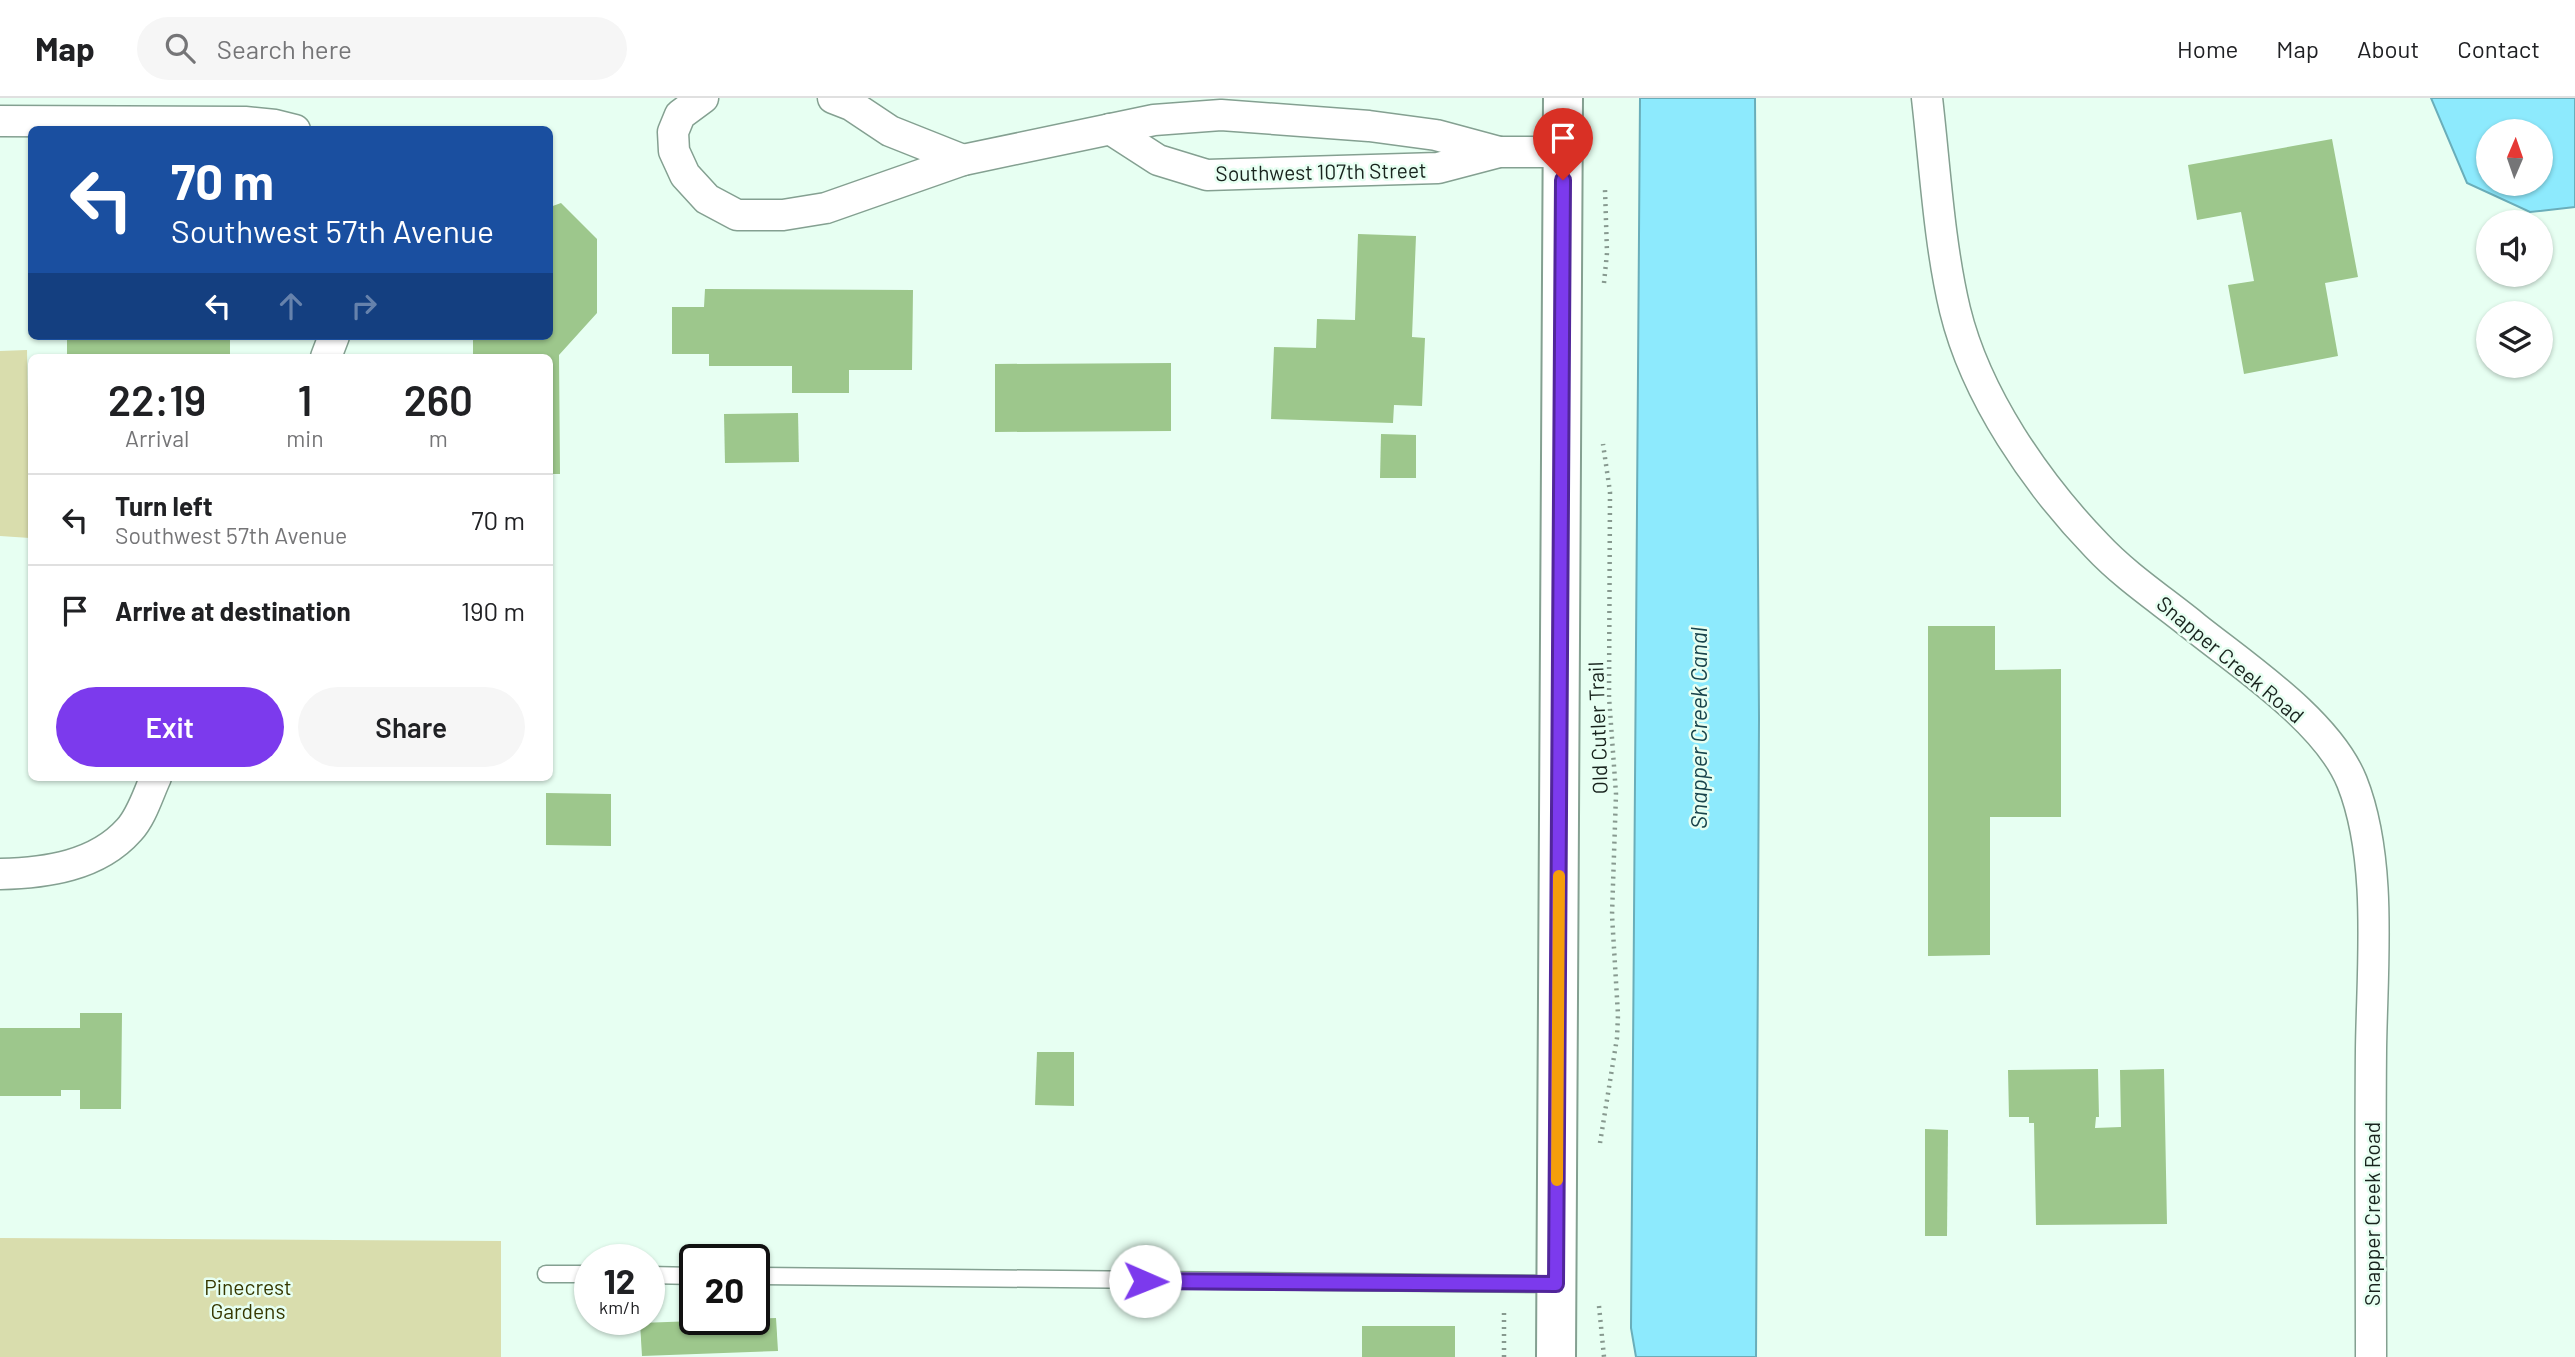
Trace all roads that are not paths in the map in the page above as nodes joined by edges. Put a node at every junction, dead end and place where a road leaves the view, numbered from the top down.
1 (703, 98) edge
2 (833, 98) edge
3 (1563, 98) edge
4 (1927, 98) edge
5 (0, 121) edge
6 (282, 126) edge
7 (1110, 129) junction
8 (1499, 152) junction
9 (1563, 152) junction
10 (963, 160) junction
11 (154, 781) edge
12 (0, 874) edge
13 (546, 1274) dead end
14 (574, 1274) edge
15 (770, 1276) edge
16 (1556, 1284) junction
17 (1556, 1357) edge
18 (2371, 1357) edge

1 - 10 street, Southwest 107th Street
2 - 10 street
3 - 9 main road
4 - 18 street, Snapper Creek Road
5 - 6 street
7 - 8 street, Southwest 107th Street
7 - 8 street, Southwest 107th Street
7 - 10 street, Southwest 107th Street
8 - 9 street, Southwest 107th Street
9 - 16 main road
11 - 12 street
13 - 14 lane
15 - 16 lane
16 - 17 main road

